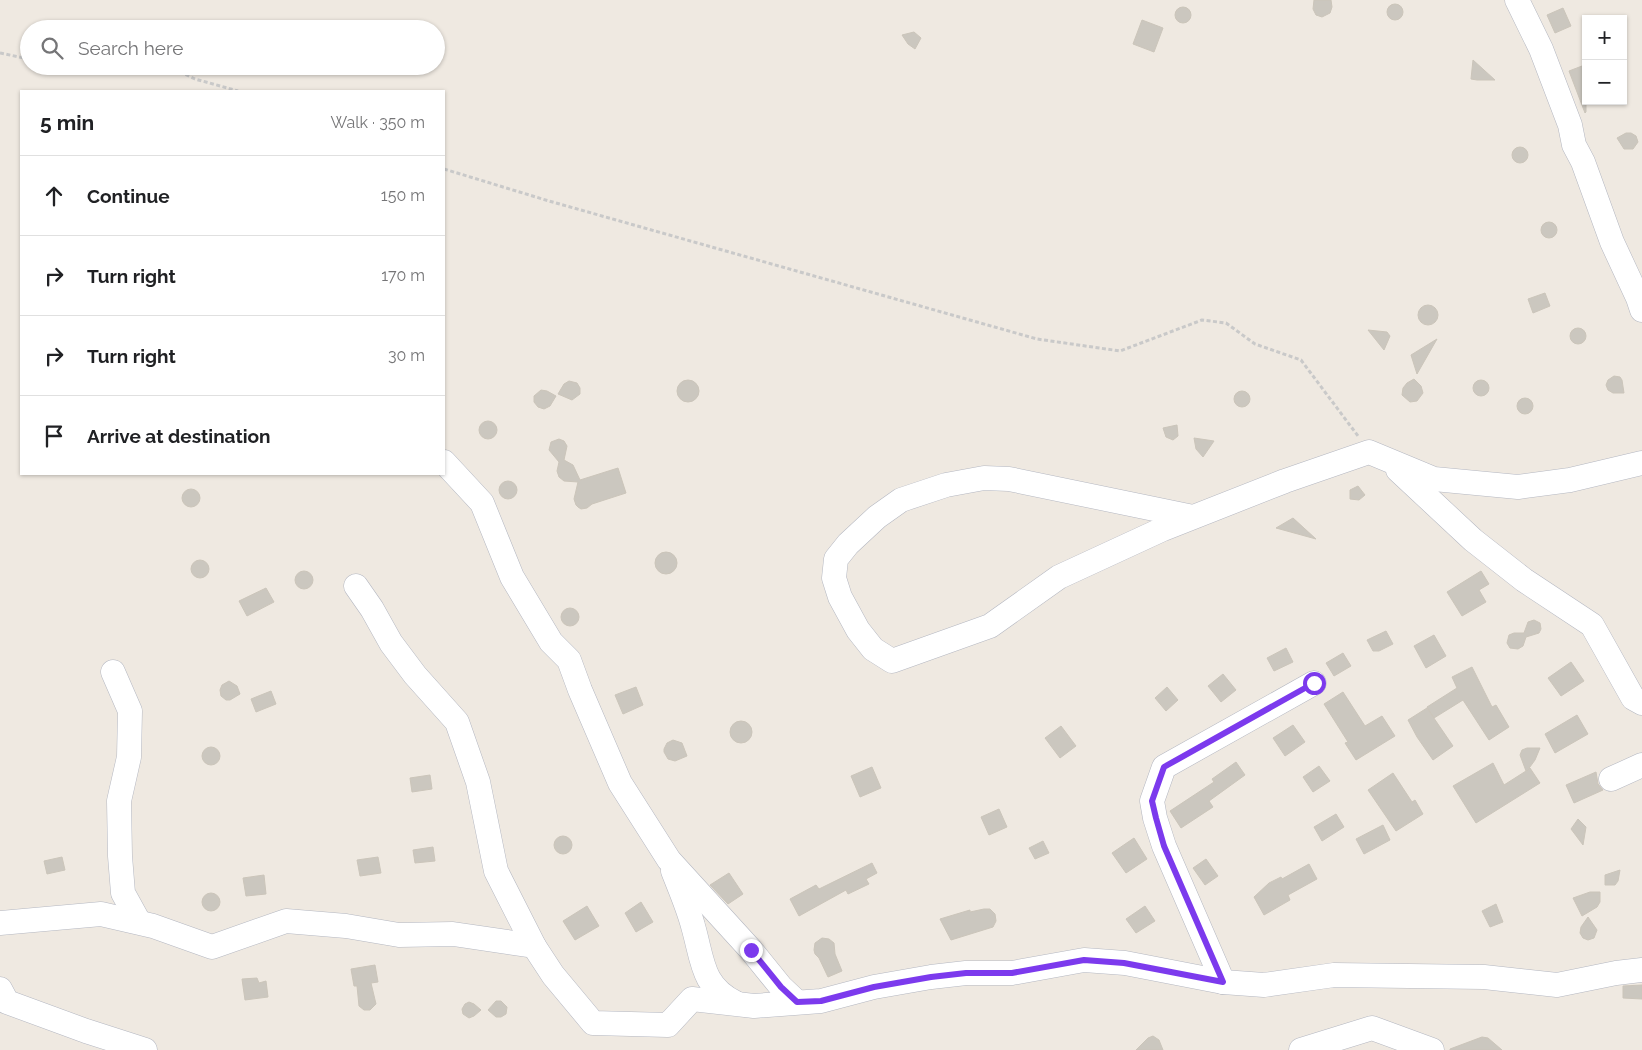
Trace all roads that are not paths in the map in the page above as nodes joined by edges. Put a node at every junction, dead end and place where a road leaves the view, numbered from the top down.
1 (1517, 0) edge
2 (1642, 310) edge
3 (1379, 456) junction
4 (445, 463) edge
5 (1642, 463) edge
6 (1193, 517) junction
7 (356, 586) dead end
8 (113, 672) dead end
9 (1314, 683) dead end
10 (1642, 703) edge
11 (1642, 765) edge
12 (1611, 779) dead end
13 (669, 860) junction
14 (139, 922) junction
15 (0, 923) edge
16 (534, 946) junction
17 (1642, 970) edge
18 (1223, 982) junction
19 (0, 989) edge
20 (797, 1002) junction
21 (737, 1004) junction
22 (144, 1050) edge
23 (1302, 1050) edge
24 (1432, 1050) edge

1 - 2 street
3 - 5 street
3 - 6 street
3 - 10 street
4 - 13 street
6 - 6 street
7 - 16 street
8 - 14 street
9 - 18 street
11 - 12 street
13 - 20 street
13 - 21 street
14 - 15 street
14 - 16 street
16 - 21 street
17 - 18 street
18 - 20 street
19 - 22 street
20 - 21 street
23 - 24 street

